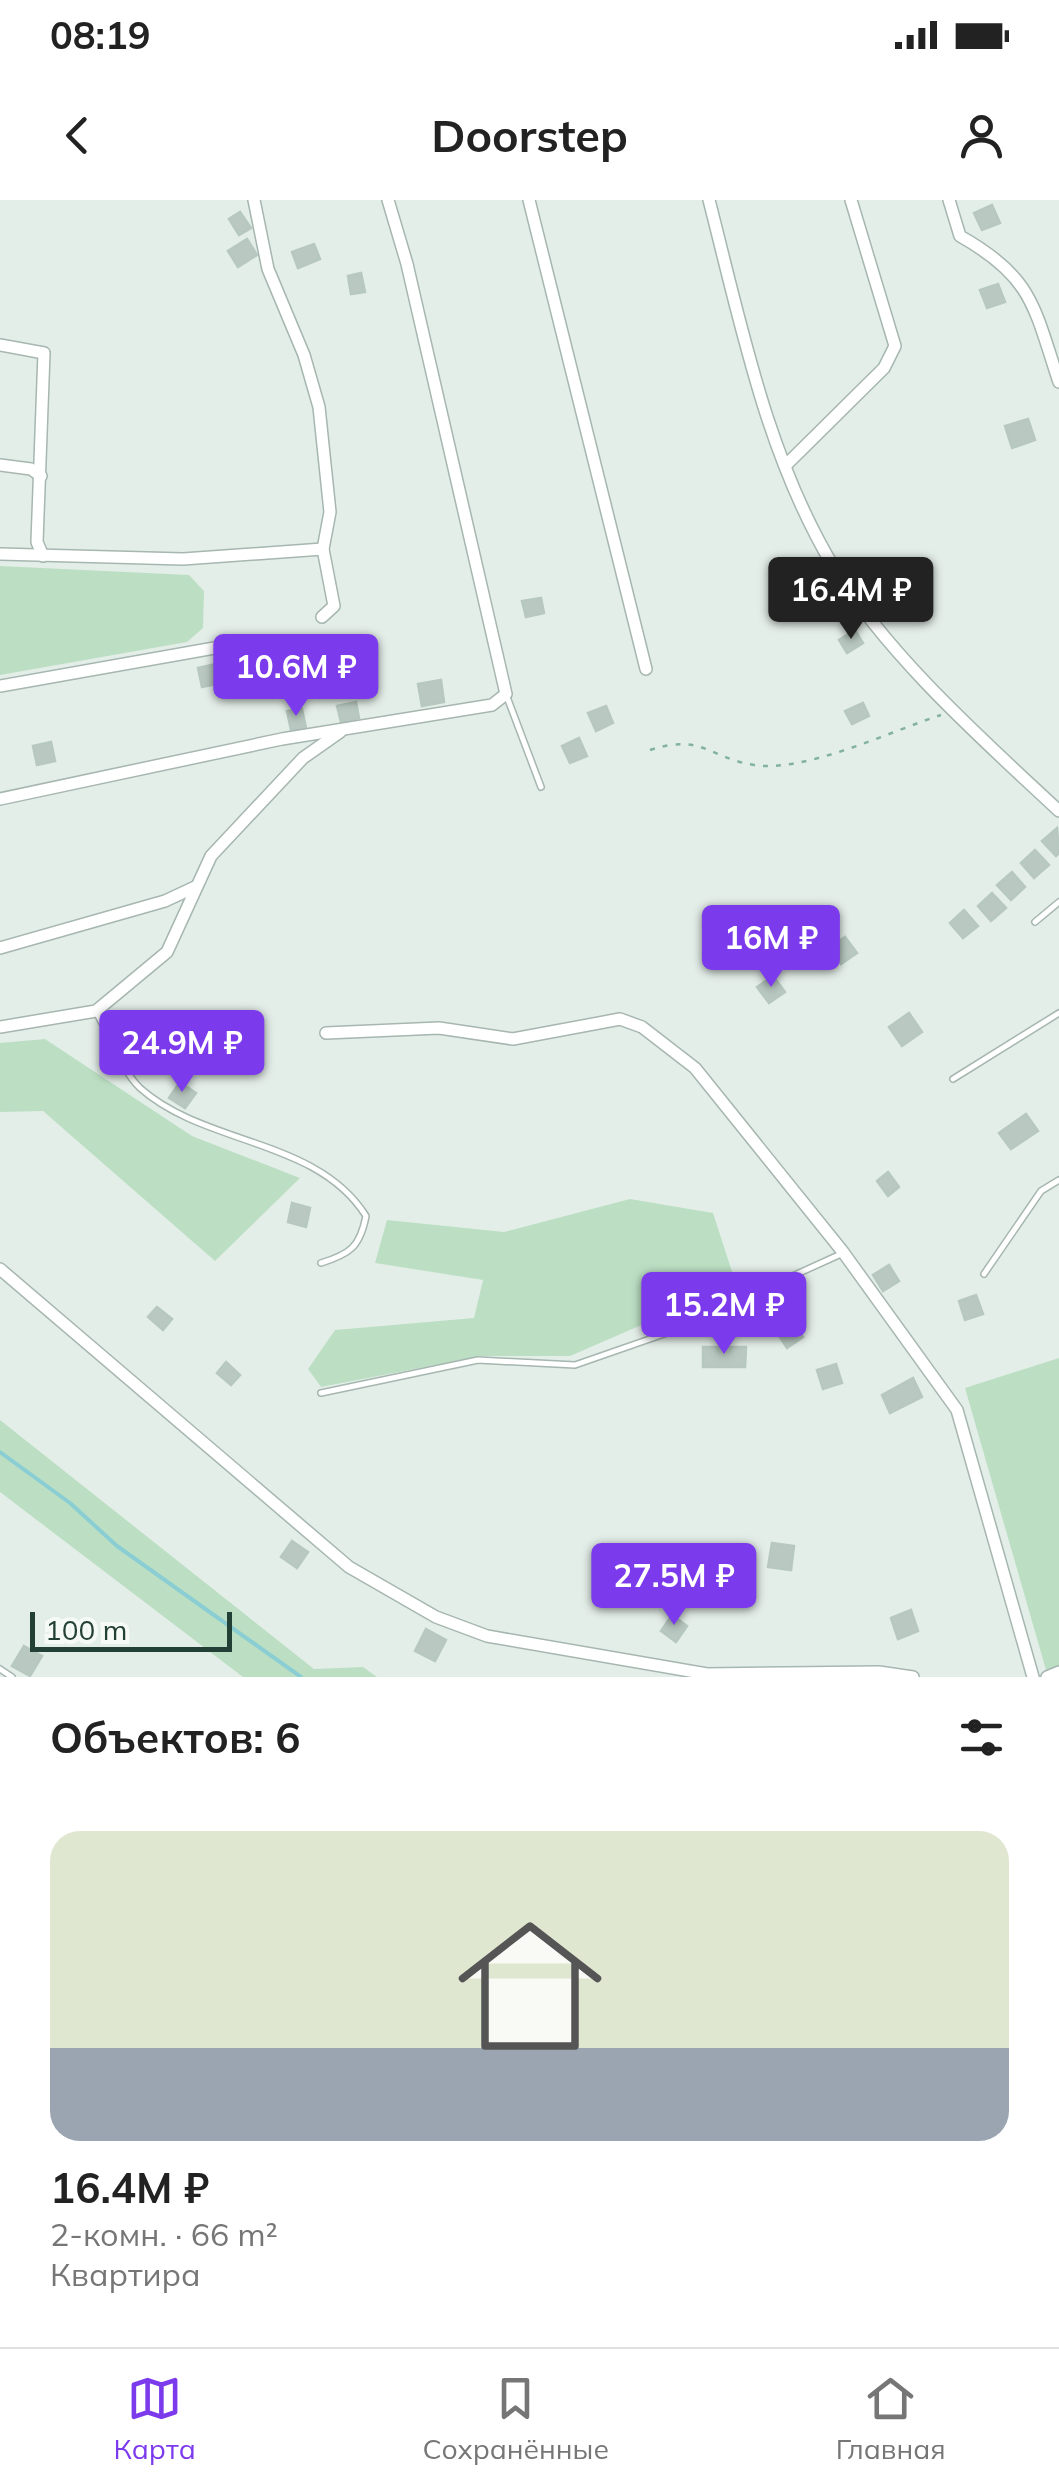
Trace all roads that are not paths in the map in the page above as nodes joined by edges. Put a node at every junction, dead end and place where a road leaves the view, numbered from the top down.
1 (254, 200) edge
2 (388, 200) edge
3 (529, 200) edge
4 (709, 200) edge
5 (851, 200) edge
6 (948, 200) edge
7 (0, 346) edge
8 (1059, 382) edge
9 (786, 465) junction
10 (0, 466) edge
11 (41, 476) junction
12 (323, 550) junction
13 (0, 554) edge
14 (44, 556) junction
15 (322, 617) dead end
16 (220, 646) dead end
17 (646, 669) dead end
18 (0, 686) edge
19 (506, 694) junction
20 (342, 730) junction
21 (541, 786) dead end
22 (0, 799) edge
23 (1059, 812) edge
24 (195, 887) junction
25 (1059, 902) edge
26 (1035, 922) dead end
27 (0, 948) edge
28 (96, 1011) junction
29 (1059, 1013) edge
30 (0, 1028) edge
31 (326, 1033) dead end
32 (953, 1079) dead end
33 (1059, 1180) edge
34 (843, 1252) junction
35 (321, 1263) dead end
36 (0, 1269) edge
37 (984, 1274) dead end
38 (321, 1393) dead end
39 (0, 1670) edge
40 (1059, 1672) edge
41 (699, 1675) edge
42 (12, 1677) edge
43 (913, 1677) edge
44 (1033, 1677) edge
45 (1047, 1677) edge

1 - 12 street
2 - 19 street
3 - 17 street
4 - 9 street
5 - 9 street
6 - 8 street
7 - 11 street
9 - 23 street
10 - 11 street
11 - 14 street
12 - 14 street
12 - 15 street
13 - 14 street
16 - 18 street
19 - 20 street
19 - 21 lane
20 - 22 street
20 - 24 street
24 - 27 street
24 - 28 street
25 - 26 lane
28 - 30 street
28 - 35 lane
29 - 32 lane
31 - 34 street
33 - 37 lane
34 - 38 lane
34 - 44 street
36 - 41 street
39 - 42 lane
40 - 45 street
41 - 43 street

